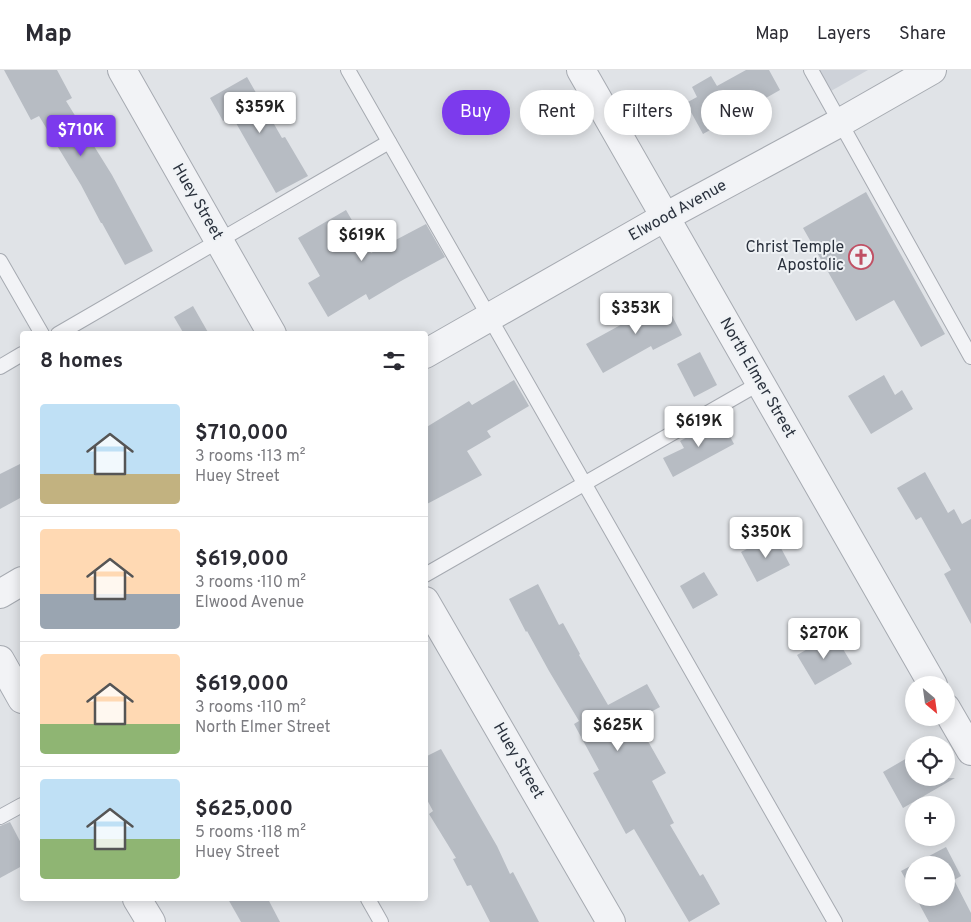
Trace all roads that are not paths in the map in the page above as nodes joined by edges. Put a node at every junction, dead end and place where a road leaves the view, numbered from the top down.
1 (122, 70) edge
2 (348, 70) edge
3 (581, 70) edge
4 (812, 70) edge
5 (932, 70) edge
6 (841, 122) junction
7 (389, 142) junction
8 (665, 217) junction
9 (219, 241) junction
10 (0, 261) edge
11 (489, 318) junction
12 (40, 331) edge
13 (63, 331) edge
14 (270, 331) edge
15 (428, 352) edge
16 (20, 355) edge
17 (971, 357) edge
18 (0, 367) edge
19 (760, 383) junction
20 (584, 484) junction
21 (428, 573) edge
22 (20, 582) edge
23 (0, 594) edge
24 (428, 606) edge
25 (0, 660) edge
26 (928, 676) edge
27 (20, 695) edge
28 (955, 723) edge
29 (971, 751) edge
30 (20, 805) edge
31 (0, 817) edge
32 (138, 901) edge
33 (369, 901) edge
34 (151, 922) edge
35 (381, 922) edge
36 (611, 922) edge
37 (835, 922) edge

1 - 9 street, Huey Street
2 - 7 lane
3 - 8 street, North Elmer Street
4 - 6 lane
5 - 6 street, Elwood Avenue
6 - 8 street, Elwood Avenue
6 - 17 lane
7 - 9 lane
7 - 11 lane
8 - 11 street, Elwood Avenue
8 - 19 street, North Elmer Street
9 - 13 lane
9 - 14 street, Huey Street
10 - 12 lane
11 - 15 street, Elwood Avenue
11 - 20 lane
16 - 18 lane
19 - 20 lane
19 - 26 street, North Elmer Street
20 - 21 lane
20 - 37 lane
22 - 23 street
24 - 36 street, Huey Street
25 - 27 street
28 - 29 street
30 - 31 lane
32 - 34 street
33 - 35 lane

